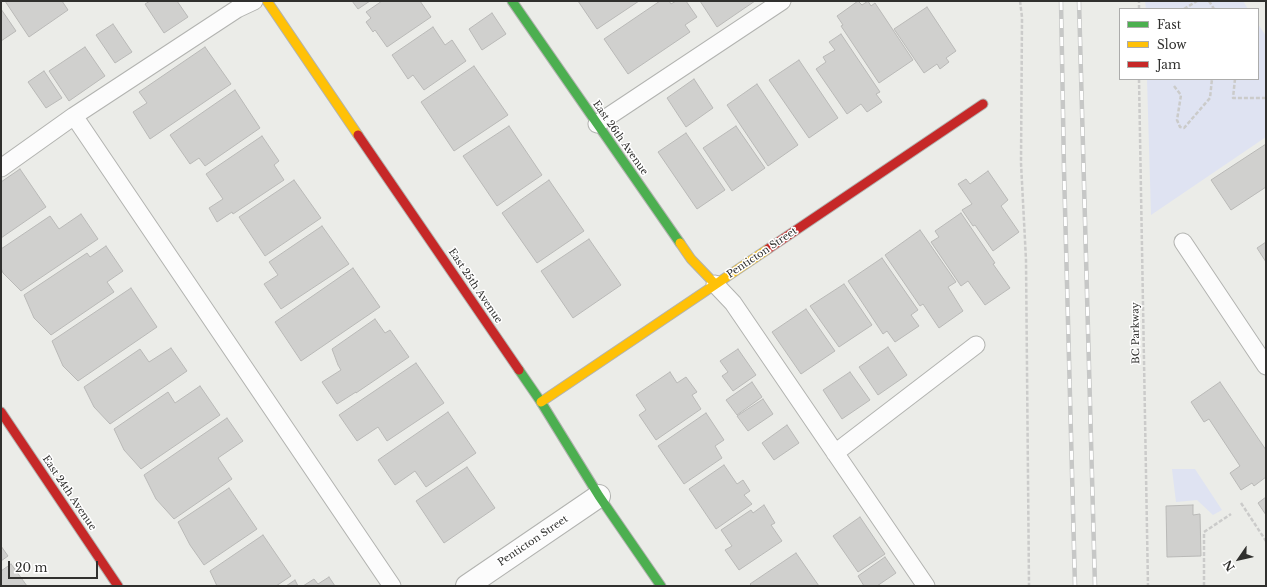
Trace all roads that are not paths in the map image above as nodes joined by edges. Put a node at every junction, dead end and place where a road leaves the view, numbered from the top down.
1 (254, 1) edge
2 (267, 1) edge
3 (512, 1) edge
4 (782, 1) edge
5 (983, 104) dead end
6 (74, 116) junction
7 (597, 124) junction
8 (1, 168) edge
9 (1184, 242) dead end
10 (715, 284) junction
11 (976, 345) dead end
12 (1266, 366) edge
13 (541, 402) junction
14 (1, 412) edge
15 (835, 453) junction
16 (599, 496) junction
17 (118, 586) edge
18 (392, 586) edge
19 (467, 586) edge
20 (661, 586) edge
21 (926, 586) edge

1 - 6 lane
2 - 13 street, East 25th Avenue
3 - 7 street, East 26th Avenue
4 - 7 lane
5 - 10 street, Penticton Street
6 - 8 lane
6 - 18 lane
7 - 10 street, East 26th Avenue
9 - 12 lane
10 - 13 street, Penticton Street
10 - 15 lane
11 - 15 lane
13 - 16 street, East 25th Avenue
14 - 17 street, East 24th Avenue
15 - 21 lane
16 - 19 street, Penticton Street
16 - 20 street, East 25th Avenue

